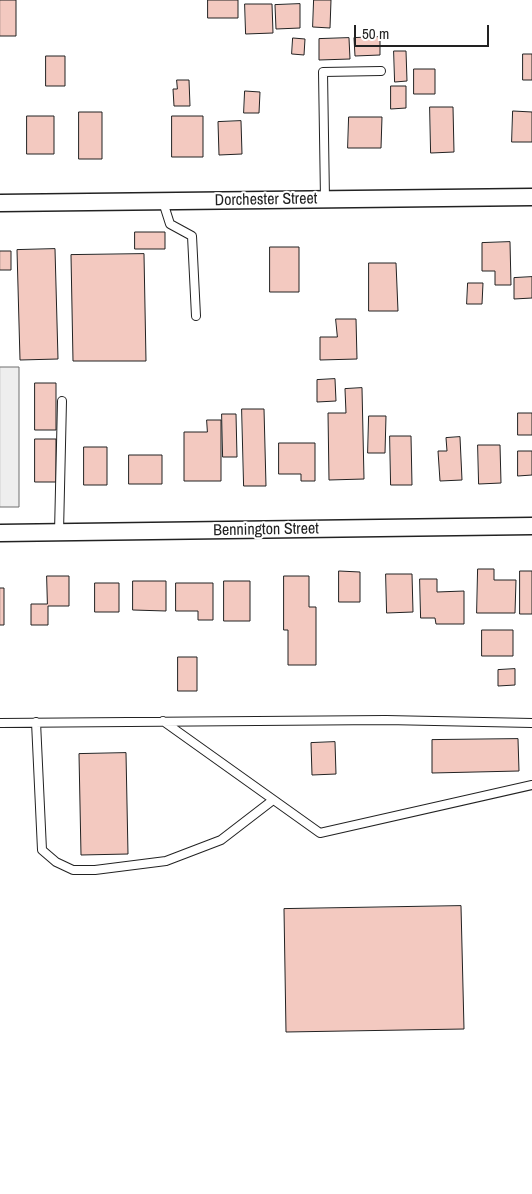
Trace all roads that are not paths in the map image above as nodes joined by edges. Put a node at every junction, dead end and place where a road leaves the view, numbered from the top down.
1 (381, 71) dead end
2 (532, 197) edge
3 (325, 199) junction
4 (163, 202) junction
5 (0, 203) edge
6 (196, 316) dead end
7 (62, 401) dead end
8 (532, 526) edge
9 (59, 532) junction
10 (0, 533) edge
11 (163, 721) junction
12 (36, 722) junction
13 (0, 723) edge
14 (532, 723) edge
15 (532, 785) edge
16 (273, 800) junction

1 - 3 lane
2 - 3 street, Dorchester Street
3 - 4 street, Dorchester Street
4 - 5 street, Dorchester Street
4 - 6 lane
7 - 9 lane
8 - 9 street, Bennington Street
9 - 10 street, Bennington Street
11 - 12 lane
11 - 14 lane
11 - 16 lane
12 - 13 lane
12 - 16 lane
15 - 16 lane

